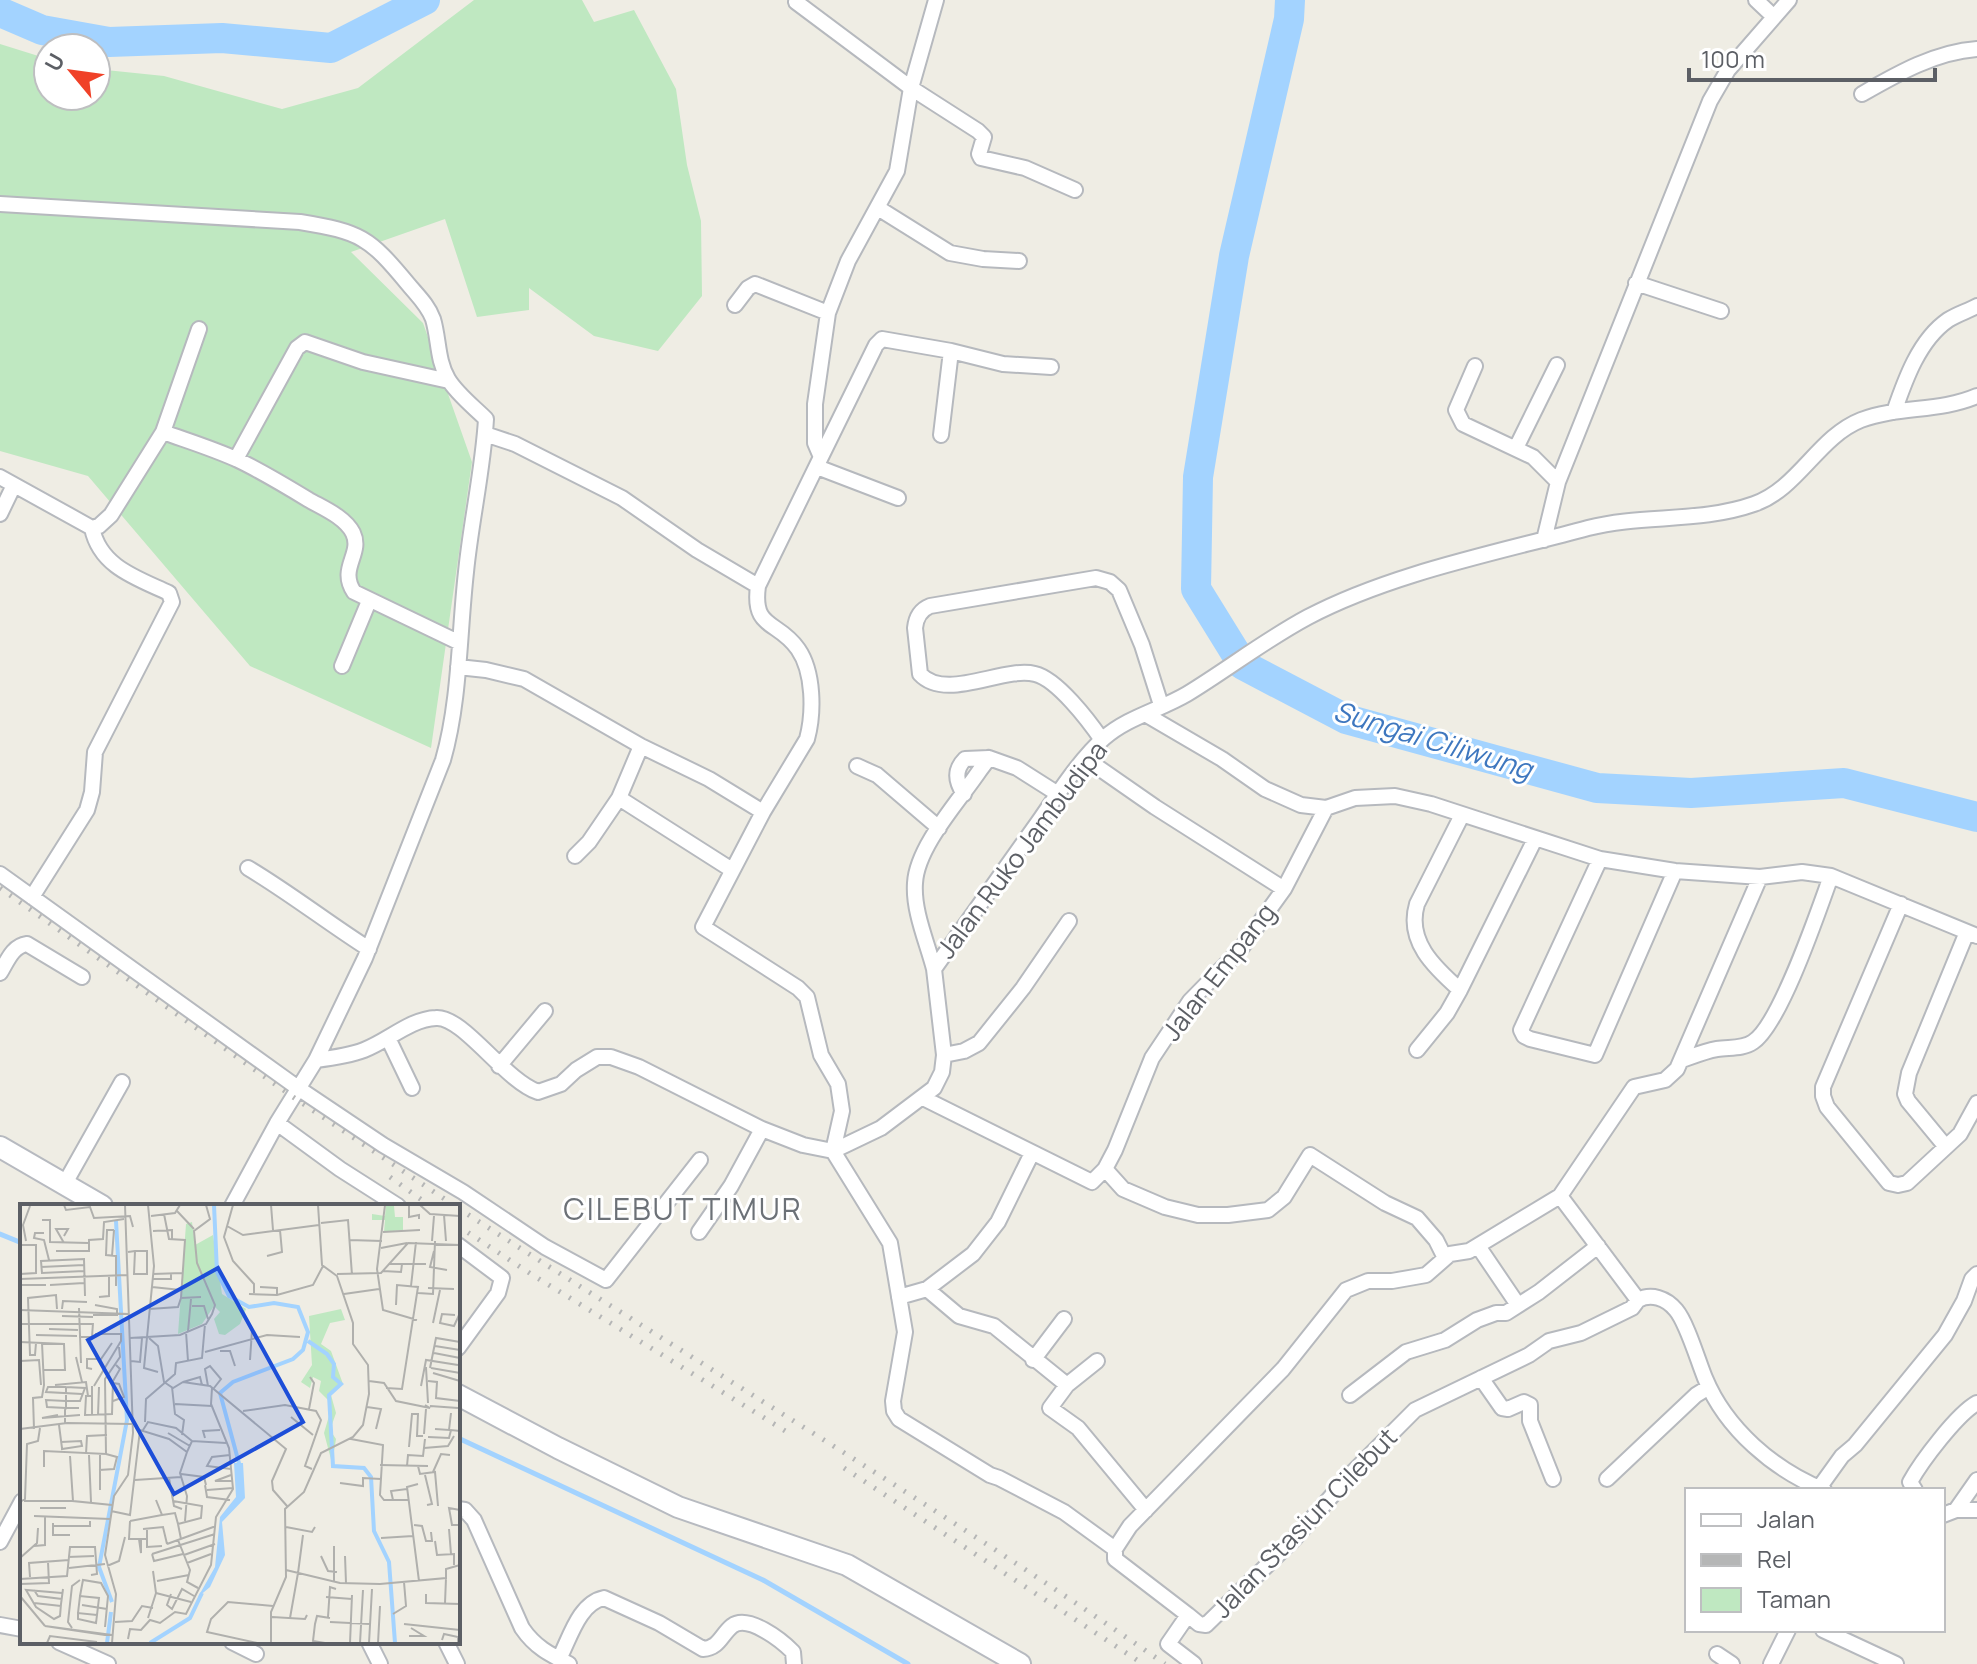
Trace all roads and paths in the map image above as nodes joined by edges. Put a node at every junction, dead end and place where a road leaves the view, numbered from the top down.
1 (936, 0) edge
2 (1756, 0) edge
3 (1789, 0) edge
4 (796, 2) edge
5 (1774, 17) junction
6 (1977, 49) edge
7 (911, 88) junction
8 (1862, 94) dead end
9 (1075, 190) dead end
10 (0, 204) edge
11 (878, 208) junction
12 (1019, 261) dead end
13 (1636, 283) junction
14 (735, 305) dead end
15 (1977, 306) edge
16 (1721, 311) dead end
17 (828, 313) junction
18 (199, 329) dead end
19 (951, 351) junction
20 (1557, 365) dead end
21 (1475, 366) dead end
22 (1051, 367) dead end
23 (449, 381) junction
24 (1977, 396) edge
25 (1894, 412) junction
26 (163, 432) junction
27 (485, 434) junction
28 (941, 435) dead end
29 (1516, 448) junction
30 (236, 459) junction
31 (819, 462) junction
32 (0, 477) edge
33 (1558, 482) junction
34 (14, 485) junction
35 (898, 498) dead end
36 (0, 514) edge
37 (92, 528) junction
38 (1544, 540) junction
39 (758, 586) junction
40 (369, 601) junction
41 (458, 642) junction
42 (342, 666) dead end
43 (458, 667) junction
44 (1161, 705) junction
45 (1145, 714) junction
46 (1102, 740) junction
47 (641, 746) junction
48 (1086, 759) junction
49 (857, 766) dead end
50 (1058, 794) junction
51 (619, 798) junction
52 (1326, 808) junction
53 (763, 812) junction
54 (1462, 815) junction
55 (939, 828) junction
56 (1535, 839) junction
57 (575, 856) dead end
58 (1600, 859) junction
59 (248, 868) dead end
60 (732, 870) junction
61 (1675, 871) junction
62 (0, 874) edge
63 (1831, 876) junction
64 (1760, 877) junction
65 (1284, 889) junction
66 (32, 897) junction
67 (1901, 904) junction
68 (1069, 921) dead end
69 (1972, 934) edge
70 (369, 949) junction
71 (934, 969) junction
72 (0, 973) edge
73 (82, 977) dead end
74 (1460, 990) junction
75 (545, 1011) dead end
76 (388, 1038) junction
77 (1417, 1050) dead end
78 (944, 1055) junction
79 (316, 1060) junction
80 (1682, 1060) junction
81 (499, 1066) junction
82 (122, 1082) dead end
83 (298, 1088) junction
84 (412, 1088) dead end
85 (923, 1098) junction
86 (1977, 1103) edge
87 (277, 1123) junction
88 (762, 1129) junction
89 (0, 1147) edge
90 (1946, 1147) junction
91 (833, 1151) junction
92 (1032, 1153) junction
93 (700, 1160) dead end
94 (1105, 1169) junction
95 (64, 1185) junction
96 (1560, 1196) junction
97 (98, 1204) edge
98 (233, 1204) edge
99 (395, 1204) edge
100 (699, 1232) dead end
101 (460, 1246) edge
102 (1478, 1246) junction
103 (1598, 1246) junction
104 (1445, 1258) junction
105 (1977, 1274) edge
106 (927, 1289) junction
107 (899, 1297) junction
108 (1638, 1300) junction
109 (1518, 1305) junction
110 (1064, 1319) dead end
111 (460, 1345) edge
112 (1033, 1360) junction
113 (1097, 1361) dead end
114 (1481, 1378) junction
115 (1067, 1385) junction
116 (1709, 1387) junction
117 (1350, 1395) dead end
118 (460, 1396) edge
119 (1977, 1403) edge
120 (1553, 1479) dead end
121 (1607, 1479) dead end
122 (1977, 1480) edge
123 (1814, 1488) edge
124 (1913, 1488) edge
125 (20, 1505) edge
126 (460, 1509) edge
127 (1146, 1510) junction
128 (1977, 1510) edge
129 (1950, 1513) edge
130 (0, 1542) edge
131 (1115, 1549) junction
132 (1188, 1615) junction
133 (0, 1625) edge
134 (20, 1629) edge
135 (1787, 1632) edge
136 (1827, 1632) edge
137 (63, 1644) edge
138 (236, 1644) edge
139 (370, 1644) edge
140 (447, 1644) edge
141 (254, 1653) edge
142 (1717, 1654) dead end
143 (564, 1661) edge
144 (108, 1664) edge
145 (380, 1664) edge
146 (457, 1664) edge
147 (794, 1664) edge
148 (1020, 1664) edge
149 (1194, 1664) edge
150 (1732, 1664) edge
151 (1771, 1664) edge
152 (1896, 1664) edge

1 - 7 street
2 - 5 street
3 - 5 street
4 - 7 street
5 - 13 street
6 - 8 street
7 - 9 street
7 - 11 street
10 - 23 street
11 - 12 street
11 - 17 street
13 - 16 street
13 - 33 street
14 - 17 street
15 - 25 street
17 - 31 street
18 - 26 street
19 - 22 street
19 - 28 street
19 - 31 street
20 - 29 street
21 - 29 street
23 - 27 street
23 - 30 street
24 - 25 street, Jalan Ruko Jambudipa
25 - 38 street, Jalan Ruko Jambudipa
26 - 30 street
26 - 37 street
27 - 39 street
27 - 41 street
29 - 33 street
30 - 40 street
31 - 35 street
31 - 39 street
32 - 34 street
33 - 38 street
34 - 36 street
34 - 37 street
37 - 66 street
38 - 44 street, Jalan Ruko Jambudipa
39 - 53 street
40 - 41 street
40 - 42 street
41 - 43 street
43 - 47 street
43 - 70 street
44 - 45 street, Jalan Ruko Jambudipa
44 - 46 street
45 - 46 street, Jalan Ruko Jambudipa
45 - 52 street
46 - 48 street, Jalan Ruko Jambudipa
47 - 51 street
47 - 53 street
48 - 50 street, Jalan Ruko Jambudipa
48 - 65 street
49 - 55 street
50 - 55 street
50 - 71 street, Jalan Ruko Jambudipa
51 - 57 street
51 - 60 street
52 - 54 street
52 - 65 street, Jalan Empang
53 - 60 street
54 - 56 street
54 - 74 street
55 - 71 street
56 - 58 street
56 - 74 street
58 - 61 street
58 - 61 street
59 - 70 street
60 - 91 street
61 - 64 street
62 - 66 street
63 - 64 street
63 - 67 street
63 - 80 street
64 - 80 street
65 - 94 street, Jalan Empang
66 - 83 street
67 - 69 street
67 - 90 street
68 - 78 street
69 - 90 street
70 - 79 street
71 - 78 street, Jalan Ruko Jambudipa
72 - 73 street
74 - 77 street
75 - 81 street
76 - 79 street
76 - 81 street
76 - 84 street
78 - 85 street, Jalan Ruko Jambudipa
79 - 83 street
80 - 96 street
81 - 88 street
82 - 95 street
83 - 87 street
83 - 93 street
85 - 91 street, Jalan Ruko Jambudipa
85 - 92 street
86 - 90 street
87 - 98 street
87 - 99 street
88 - 91 street
88 - 100 street
89 - 95 main road
91 - 107 street
92 - 94 street
92 - 106 street
94 - 104 street
95 - 97 main road
96 - 102 street
96 - 103 street
101 - 111 street
102 - 104 street
102 - 109 street
103 - 108 street
103 - 109 street
104 - 127 street
105 - 123 street
106 - 107 street
106 - 112 street
107 - 131 street
108 - 114 street
108 - 116 street
109 - 117 street
110 - 112 street
112 - 115 street
113 - 115 street
114 - 120 street
114 - 132 street, Jalan Stasiun Cilebut
115 - 127 street
116 - 121 street
116 - 123 street
118 - 148 main road
119 - 124 street
122 - 129 street
125 - 130 street
126 - 143 street
127 - 131 street
128 - 129 street
131 - 132 street
132 - 149 street, Jalan Stasiun Cilebut
133 - 134 street
135 - 151 street
136 - 152 street
137 - 144 street
138 - 141 street
139 - 145 street
140 - 146 street
142 - 150 street
143 - 147 street

